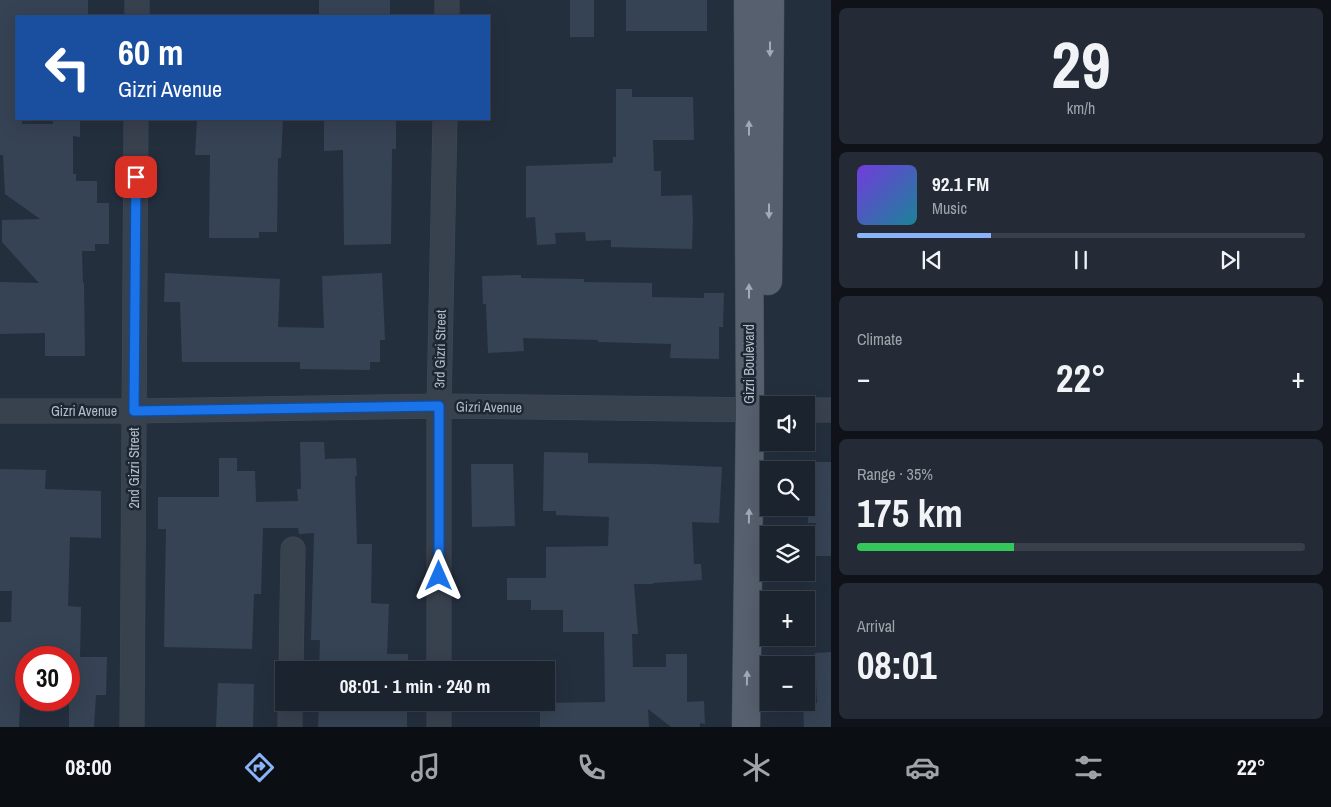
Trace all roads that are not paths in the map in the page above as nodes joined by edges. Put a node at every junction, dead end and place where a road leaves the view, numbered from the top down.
1 (137, 0) edge
2 (447, 0) edge
3 (748, 0) edge
4 (770, 0) edge
5 (137, 15) edge
6 (447, 15) edge
7 (136, 120) edge
8 (445, 120) edge
9 (762, 396) edge
10 (762, 396) edge
11 (439, 406) junction
12 (760, 410) edge
13 (815, 410) edge
14 (831, 410) edge
15 (0, 411) edge
16 (134, 411) junction
17 (760, 450) edge
18 (762, 451) edge
19 (293, 549) dead end
20 (291, 661) edge
21 (439, 661) edge
22 (290, 711) edge
23 (439, 711) edge
24 (132, 727) edge
25 (290, 727) edge
26 (439, 727) edge
27 (746, 727) edge
28 (765, 727) edge

1 - 5 street
2 - 6 street
9 -> 3 main road, Gizri Boulevard
4 -> 10 main road, Gizri Boulevard
7 - 16 street, 2nd Gizri Street
8 - 11 street, 3rd Gizri Street
11 - 12 street, Gizri Avenue
11 - 16 street, Gizri Avenue
11 - 21 street, 3rd Gizri Street
13 - 14 street
15 - 16 street, Gizri Avenue
16 - 24 street, 2nd Gizri Street
27 -> 17 main road, Gizri Boulevard
18 - 28 main road, Gizri Boulevard
19 - 20 street
22 - 25 street
23 - 26 street

